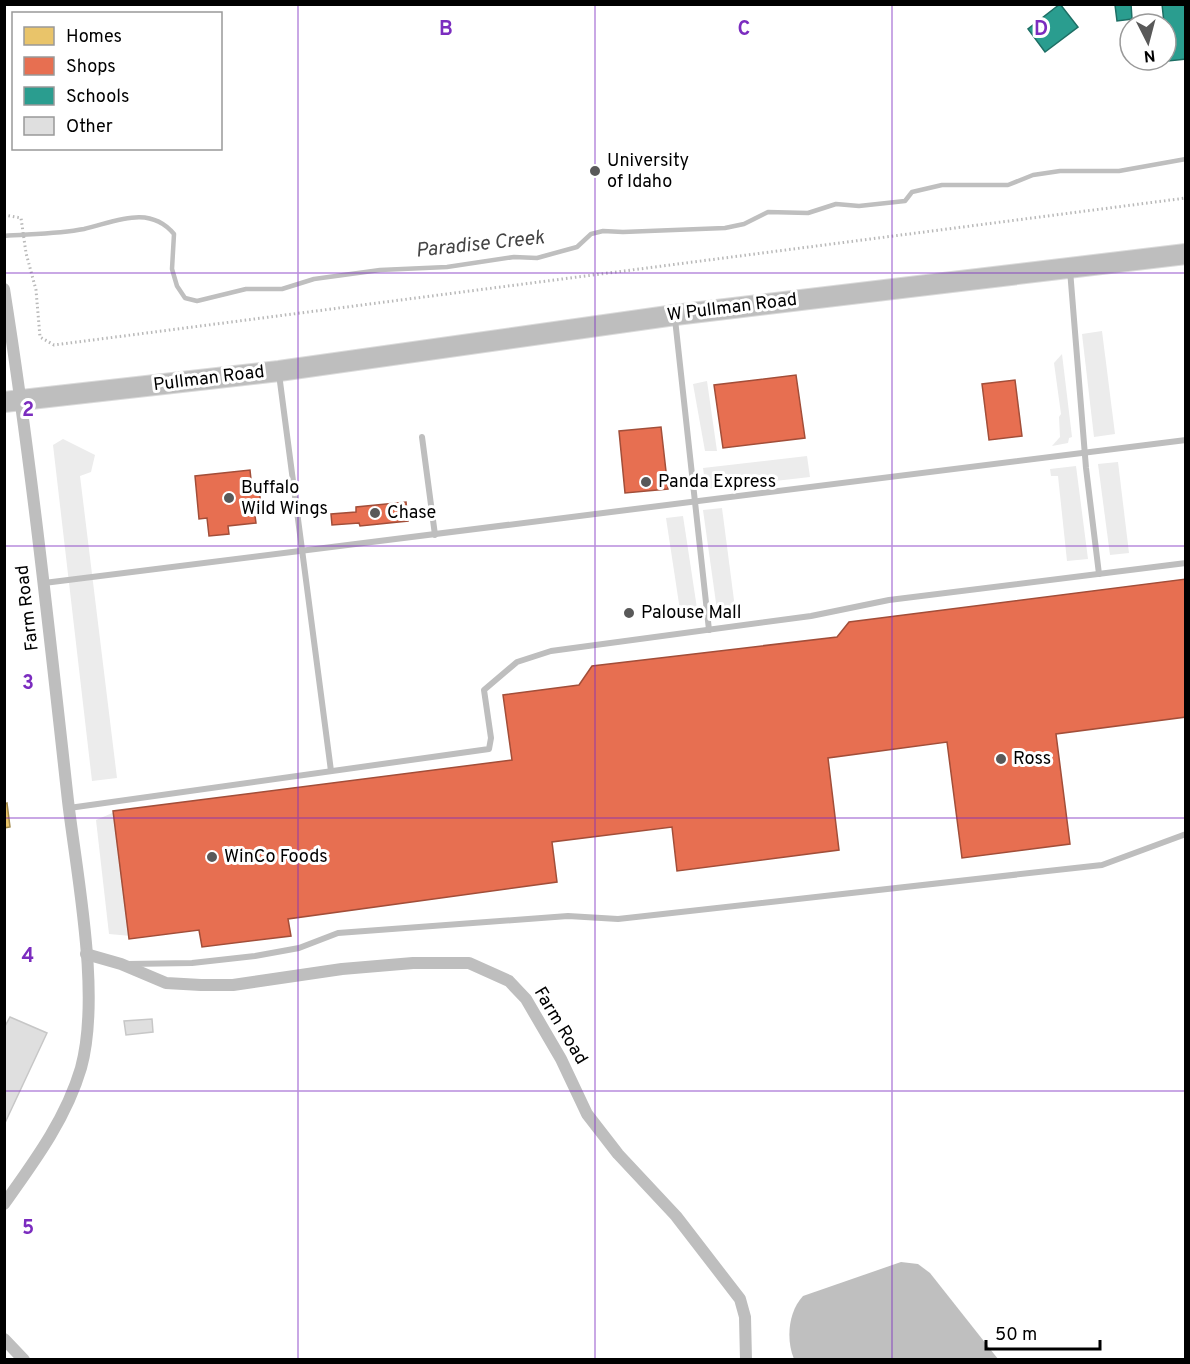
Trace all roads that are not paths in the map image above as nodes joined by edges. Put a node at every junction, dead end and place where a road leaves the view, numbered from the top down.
1 (1185, 254) edge
2 (1070, 267) junction
3 (4, 289) edge
4 (675, 315) junction
5 (279, 371) junction
6 (13, 401) edge
7 (422, 437) dead end
8 (1185, 440) edge
9 (1085, 452) junction
10 (694, 502) junction
11 (435, 535) junction
12 (302, 551) junction
13 (1185, 563) edge
14 (1099, 574) junction
15 (43, 583) junction
16 (709, 630) junction
17 (331, 771) junction
18 (69, 808) junction
19 (1185, 834) edge
20 (86, 954) junction
21 (121, 964) junction
22 (4, 1204) edge
23 (4, 1338) edge
24 (24, 1359) edge
25 (746, 1359) edge

1 - 2 main road, W Pullman Road
2 - 4 main road, W Pullman Road
2 - 9 lane
3 - 6 street, Farm Road
4 - 5 main road, W Pullman Road
4 - 10 lane
5 - 6 main road, Pullman Road
5 - 12 lane
6 - 15 street, Farm Road
7 - 11 lane
8 - 9 lane
9 - 10 lane
9 - 14 lane
10 - 11 lane
10 - 16 lane
11 - 12 lane
12 - 15 lane
12 - 17 lane
13 - 14 lane
14 - 16 lane
15 - 18 street, Farm Road
16 - 17 lane
17 - 18 lane
18 - 20 street, Farm Road
19 - 21 lane
20 - 21 street, Farm Road
20 - 22 street, Farm Road
21 - 25 street, Farm Road
23 - 24 street

